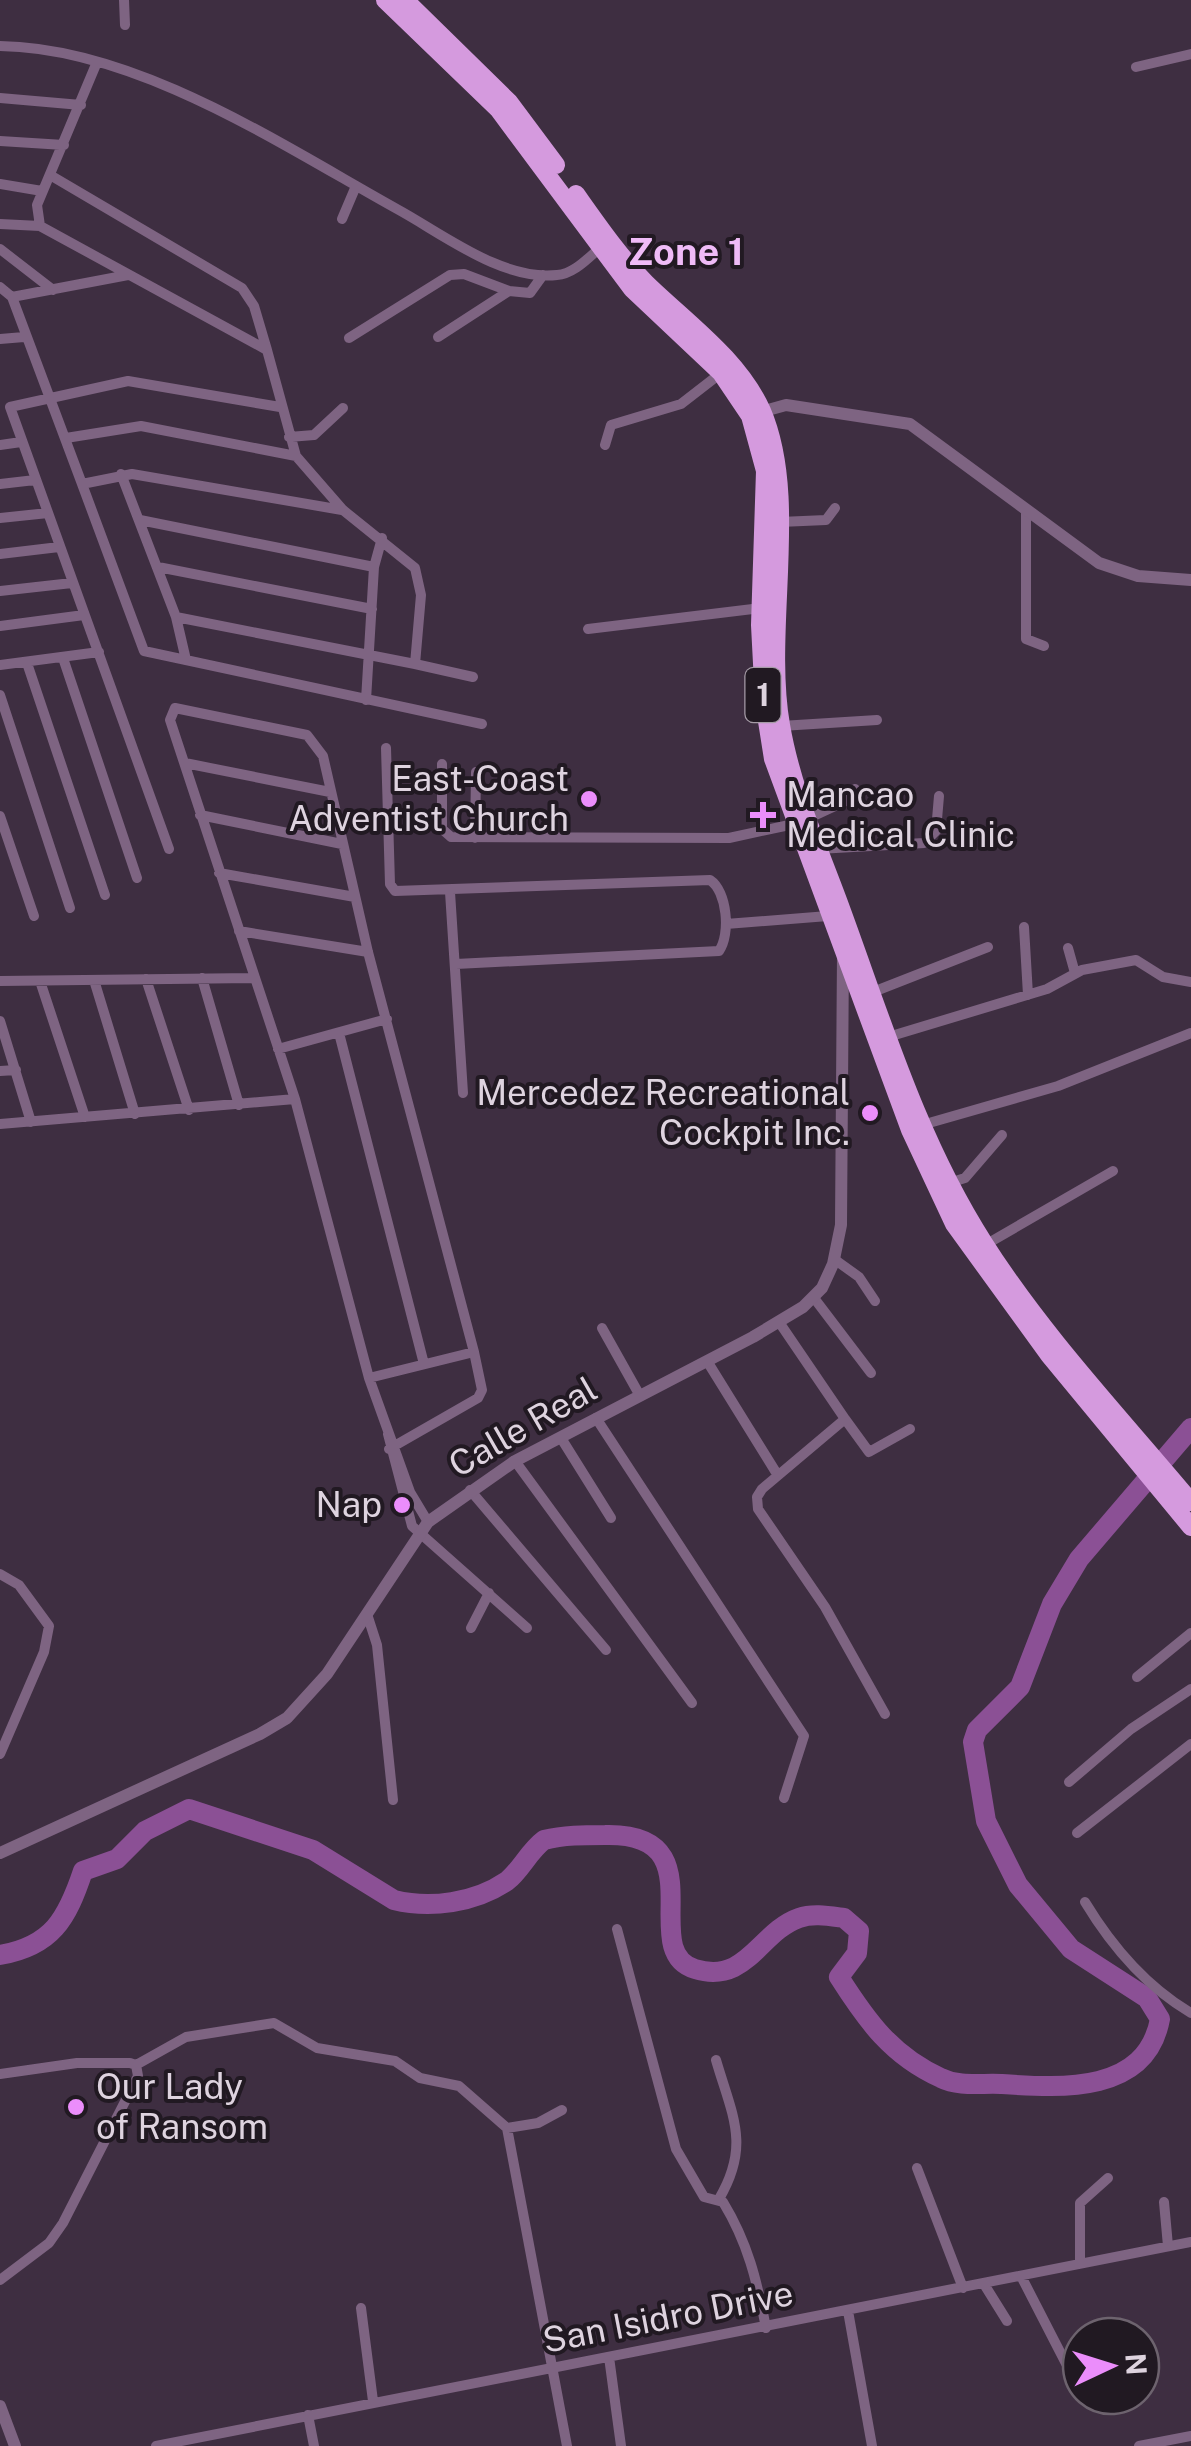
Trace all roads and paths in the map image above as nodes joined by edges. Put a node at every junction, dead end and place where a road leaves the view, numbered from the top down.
1 (124, 0) edge
2 (384, 0) edge
3 (404, 0) edge
4 (125, 24) dead end
5 (0, 46) edge
6 (1191, 54) edge
7 (458, 60) junction
8 (98, 62) junction
9 (1136, 67) dead end
10 (0, 98) edge
11 (81, 105) junction
12 (0, 141) edge
13 (64, 145) junction
14 (50, 175) junction
15 (0, 184) edge
16 (356, 186) junction
17 (42, 190) junction
18 (342, 219) dead end
19 (0, 224) edge
20 (40, 226) junction
21 (604, 244) junction
22 (0, 249) edge
23 (543, 274) junction
24 (128, 275) junction
25 (0, 287) edge
26 (53, 290) junction
27 (509, 291) junction
28 (12, 297) junction
29 (24, 337) junction
30 (438, 337) dead end
31 (349, 338) dead end
32 (0, 339) edge
33 (267, 350) junction
34 (722, 373) junction
35 (51, 397) junction
36 (5, 408) edge
37 (280, 408) junction
38 (342, 408) dead end
39 (756, 413) junction
40 (66, 438) junction
41 (290, 438) junction
42 (21, 442) junction
43 (0, 444) edge
44 (605, 445) dead end
45 (296, 456) junction
46 (121, 474) junction
47 (36, 480) junction
48 (0, 484) edge
49 (82, 484) junction
50 (835, 508) dead end
51 (343, 510) junction
52 (48, 512) junction
53 (1026, 513) junction
54 (0, 518) edge
55 (140, 520) junction
56 (779, 522) junction
57 (382, 538) junction
58 (60, 548) junction
59 (0, 554) edge
60 (158, 568) junction
61 (374, 568) junction
62 (1191, 580) edge
63 (72, 583) junction
64 (0, 591) edge
65 (761, 608) junction
66 (372, 609) junction
67 (84, 615) junction
68 (176, 616) junction
69 (0, 626) edge
70 (588, 629) dead end
71 (1044, 646) dead end
72 (99, 652) junction
73 (369, 653) junction
74 (63, 658) junction
75 (186, 660) junction
76 (27, 662) junction
77 (415, 664) junction
78 (0, 665) edge
79 (474, 677) dead end
80 (0, 695) edge
81 (366, 700) junction
82 (876, 720) dead end
83 (482, 724) dead end
84 (781, 726) junction
85 (386, 748) dead end
86 (185, 763) junction
87 (442, 764) dead end
88 (476, 772) dead end
89 (855, 789) dead end
90 (330, 792) junction
91 (939, 796) dead end
92 (200, 815) junction
93 (0, 816) edge
94 (801, 822) junction
95 (476, 838) junction
96 (342, 844) junction
97 (169, 849) dead end
98 (818, 849) junction
99 (220, 873) junction
100 (137, 878) dead end
101 (450, 892) junction
102 (105, 895) dead end
103 (356, 897) junction
104 (70, 908) dead end
105 (34, 916) dead end
106 (828, 916) junction
107 (726, 924) junction
108 (1024, 927) dead end
109 (239, 931) junction
110 (849, 932) junction
111 (988, 947) dead end
112 (1068, 948) dead end
113 (368, 952) junction
114 (842, 955) junction
115 (456, 964) junction
116 (1075, 973) junction
117 (202, 978) junction
118 (253, 978) junction
119 (146, 979) junction
120 (94, 980) junction
121 (0, 981) edge
122 (40, 981) junction
123 (1191, 982) edge
124 (873, 992) junction
125 (1028, 995) junction
126 (387, 1019) junction
127 (0, 1021) edge
128 (339, 1033) junction
129 (1191, 1033) edge
130 (888, 1037) junction
131 (278, 1049) junction
132 (16, 1070) junction
133 (0, 1071) edge
134 (463, 1093) dead end
135 (295, 1099) junction
136 (239, 1105) junction
137 (189, 1110) junction
138 (135, 1114) junction
139 (84, 1118) junction
140 (31, 1122) junction
141 (0, 1124) edge
142 (922, 1125) junction
143 (1002, 1135) dead end
144 (1114, 1171) dead end
145 (950, 1184) junction
146 (985, 1245) junction
147 (834, 1259) junction
148 (814, 1298) junction
149 (875, 1300) dead end
150 (779, 1322) junction
151 (602, 1328) dead end
152 (474, 1352) junction
153 (707, 1360) junction
154 (424, 1364) junction
155 (871, 1373) dead end
156 (369, 1378) junction
157 (639, 1394) junction
158 (596, 1418) junction
159 (845, 1418) junction
160 (910, 1429) dead end
161 (1126, 1436) junction
162 (560, 1438) junction
163 (392, 1447) junction
164 (515, 1461) junction
165 (777, 1474) junction
166 (470, 1490) junction
167 (1182, 1493) edge
168 (611, 1518) dead end
169 (1191, 1527) edge
170 (424, 1528) junction
171 (0, 1574) edge
172 (489, 1593) junction
173 (367, 1614) junction
174 (472, 1628) dead end
175 (527, 1628) dead end
176 (1191, 1633) edge
177 (606, 1650) dead end
178 (1137, 1678) dead end
179 (1191, 1689) edge
180 (692, 1703) dead end
181 (885, 1714) dead end
182 (1191, 1744) edge
183 (0, 1754) edge
184 (1068, 1782) dead end
185 (784, 1798) dead end
186 (394, 1800) dead end
187 (1078, 1834) dead end
188 (0, 1853) edge
189 (1085, 1902) dead end
190 (617, 1929) dead end
191 (1191, 2012) edge
192 (716, 2060) dead end
193 (136, 2065) junction
194 (0, 2074) edge
195 (562, 2110) dead end
196 (507, 2128) junction
197 (918, 2168) dead end
198 (1108, 2178) dead end
199 (719, 2200) junction
200 (1164, 2202) dead end
201 (1191, 2242) edge
202 (1168, 2246) junction
203 (1080, 2264) junction
204 (1022, 2276) junction
205 (0, 2280) edge
206 (984, 2284) junction
207 (963, 2288) junction
208 (361, 2308) dead end
209 (848, 2311) junction
210 (1007, 2322) dead end
211 (766, 2328) junction
212 (1061, 2353) edge
213 (609, 2358) junction
214 (550, 2367) junction
215 (373, 2401) junction
216 (0, 2406) edge
217 (308, 2415) junction
218 (1191, 2436) edge
219 (16, 2446) edge
220 (156, 2446) edge
221 (314, 2446) edge
222 (567, 2446) edge
223 (620, 2446) edge
224 (872, 2446) edge
225 (1139, 2446) edge

1 - 4 street
2 - 7 highway, 1
3 - 7 highway, 1
5 - 8 street
6 - 9 street
7 - 21 highway, 1
8 - 11 street
8 - 16 street
10 - 11 street
11 - 13 street
12 - 13 street
13 - 14 street
14 - 17 street
14 - 33 street
15 - 17 street
16 - 18 street
16 - 23 street
17 - 20 street
19 - 20 street
20 - 24 street
21 - 23 street
21 - 34 highway, 1
21 - 39 highway, 1
22 - 26 street
23 - 27 street
24 - 26 street
24 - 33 street
25 - 28 street
26 - 28 street
27 - 30 street
27 - 31 street
28 - 29 street
29 - 32 street
29 - 35 street
33 - 37 street
34 - 39 highway, 1
34 - 44 street
35 - 36 street
35 - 37 street
35 - 40 street
36 - 42 street
37 - 41 street
38 - 41 street
39 - 53 street
39 - 56 highway, 1
39 - 65 highway, 1
40 - 45 street
40 - 49 street
41 - 45 street
42 - 43 street
42 - 47 street
45 - 51 street
46 - 49 street
46 - 51 street
46 - 55 street
47 - 48 street
47 - 52 street
49 - 75 street
50 - 56 street
51 - 57 street
52 - 54 street
52 - 58 street
53 - 62 street
53 - 71 street
55 - 60 street
55 - 61 street
56 - 84 highway, 1
57 - 61 street
57 - 77 street
58 - 59 street
58 - 63 street
60 - 66 street
60 - 68 street
61 - 66 street
63 - 64 street
63 - 67 street
65 - 70 street
65 - 94 highway, 1
66 - 73 street
67 - 69 street
67 - 72 street
68 - 73 street
68 - 75 street
72 - 74 street
72 - 97 street
73 - 77 street
73 - 81 street
74 - 76 street
74 - 100 street
75 - 81 street
76 - 78 street
76 - 102 street
77 - 79 street
80 - 104 street
81 - 83 street
82 - 84 street
84 - 94 highway, 1
85 - 101 street
86 - 90 street
86 - 90 street
86 - 92 street
87 - 95 street
88 - 95 street
89 - 94 street
90 - 96 street
91 - 98 street
92 - 96 street
92 - 99 street
93 - 105 street
94 - 95 street
94 - 98 highway, 1
94 - 106 highway, 1
96 - 103 street
98 - 110 highway, 1
99 - 103 street
99 - 109 street
101 - 107 street
101 - 115 street
103 - 113 street
106 - 107 street
106 - 114 highway, 1
107 - 115 street
108 - 125 street
109 - 113 street
109 - 118 street
110 - 114 street, Calle Real
110 - 124 highway, 1
111 - 124 street
112 - 116 street
113 - 126 street
114 - 147 street, Calle Real
114 - 161 highway, 1
115 - 134 street
116 - 123 street
116 - 125 street
117 - 118 street
117 - 119 street
117 - 136 street
118 - 131 street
119 - 120 street
119 - 137 street
120 - 122 street
120 - 138 street
121 - 122 street
122 - 139 street
124 - 130 highway, 1
125 - 130 street
126 - 128 street
126 - 152 street
127 - 132 street
128 - 131 street
128 - 154 street
129 - 142 street
130 - 142 highway, 1
131 - 135 street
132 - 133 street
132 - 140 street
135 - 136 street
135 - 156 street
136 - 137 street
137 - 138 street
138 - 139 street
139 - 140 street
140 - 141 street
142 - 145 highway, 1
143 - 145 street
144 - 146 street
145 - 146 highway, 1
146 - 161 highway, 1
147 - 148 street, Calle Real
147 - 149 street
148 - 150 street, Calle Real
148 - 155 street
150 - 153 street, Calle Real
150 - 159 street
151 - 157 street
152 - 154 street
152 - 163 street
153 - 157 street, Calle Real
153 - 165 street
154 - 156 street
156 - 163 street
157 - 158 street, Calle Real
158 - 162 street, Calle Real
158 - 185 street
159 - 160 street
159 - 165 street
161 - 167 highway, 1
162 - 164 street, Calle Real
162 - 168 street
163 - 170 street
164 - 166 street, Calle Real
164 - 180 street
165 - 181 street
166 - 170 street, Calle Real
166 - 177 street
167 - 169 highway, 1
170 - 172 street
170 - 173 street, Calle Real
171 - 183 street
172 - 174 street
172 - 175 street
173 - 186 street
173 - 188 street, Calle Real
176 - 178 street
179 - 184 street
182 - 187 street
189 - 191 street
190 - 199 street
192 - 199 street
193 - 194 street
193 - 196 street
193 - 205 street
195 - 196 street
196 - 214 street
197 - 207 street
198 - 203 street
199 - 211 street
200 - 202 street
201 - 202 street, San Isidro Drive
202 - 203 street, San Isidro Drive
203 - 204 street, San Isidro Drive
204 - 206 street, San Isidro Drive
204 - 212 street
206 - 207 street, San Isidro Drive
206 - 210 street
207 - 209 street, San Isidro Drive
208 - 215 street
209 - 211 street, San Isidro Drive
209 - 224 street
211 - 213 street, San Isidro Drive
213 - 214 street, San Isidro Drive
213 - 223 street
214 - 215 street, San Isidro Drive
214 - 222 street
215 - 217 street, San Isidro Drive
216 - 219 street
217 - 220 street, San Isidro Drive
217 - 221 street
218 - 225 street

